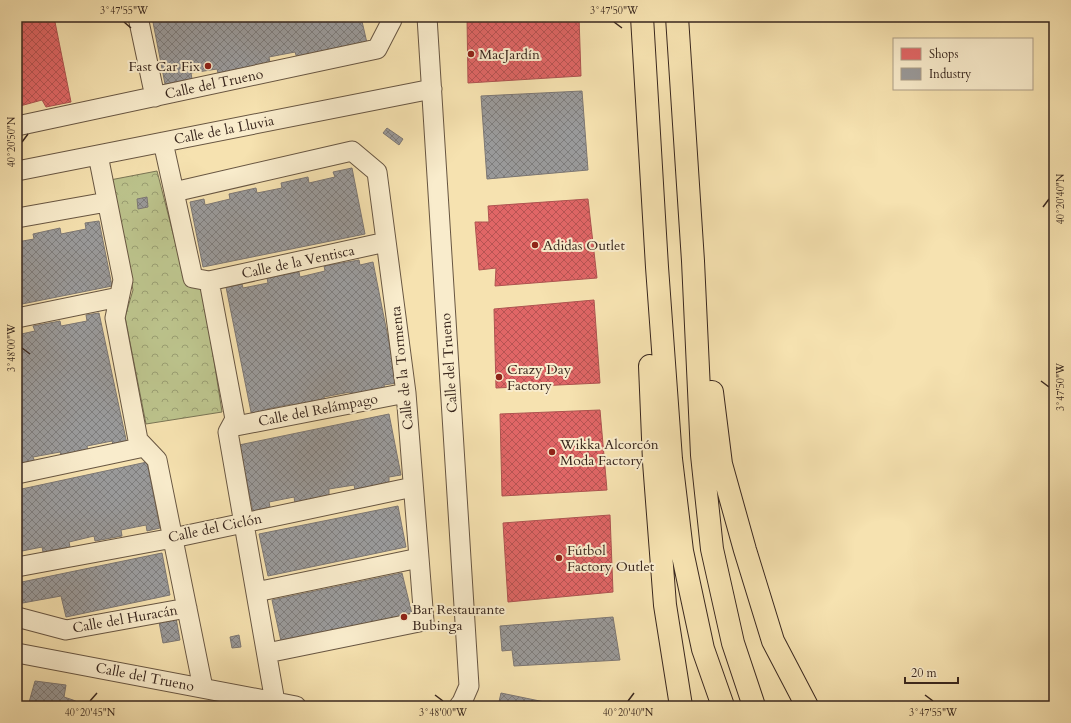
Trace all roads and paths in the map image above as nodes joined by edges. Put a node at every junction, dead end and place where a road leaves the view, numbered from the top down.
1 (138, 17) edge
2 (391, 17) edge
3 (427, 17) edge
4 (642, 17) edge
5 (677, 17) edge
6 (432, 89) junction
7 (155, 97) junction
8 (17, 126) edge
9 (162, 142) junction
10 (98, 155) junction
11 (17, 171) edge
12 (174, 192) junction
13 (107, 202) junction
14 (17, 218) edge
15 (386, 242) junction
16 (693, 261) junction
17 (657, 267) junction
18 (209, 281) junction
19 (119, 297) junction
20 (17, 318) edge
21 (406, 393) junction
22 (231, 427) junction
23 (144, 447) junction
24 (17, 474) edge
25 (413, 487) junction
26 (244, 522) junction
27 (173, 538) junction
28 (419, 558) junction
29 (17, 567) edge
30 (256, 592) junction
31 (187, 608) junction
32 (17, 617) edge
33 (17, 653) edge
34 (266, 653) junction
35 (204, 688) junction
36 (275, 702) junction
37 (296, 706) edge
38 (458, 706) edge
39 (681, 706) edge
40 (723, 706) edge
41 (754, 706) edge
42 (807, 706) edge

1 - 7 street
2 - 7 street, Calle del Trueno
3 - 6 street, Calle del Trueno
4 - 17 highway
5 - 16 highway
6 - 9 street, Calle de la Lluvia
6 - 38 street, Calle del Trueno
7 - 8 street, Calle del Trueno
9 - 10 street, Calle de la Lluvia
9 - 12 street
10 - 11 street, Calle de la Lluvia
10 - 13 street
12 - 15 street, Calle de la Tormenta
12 - 18 street
13 - 14 street
13 - 19 street
15 - 18 street, Calle de la Ventisca
15 - 21 street, Calle de la Tormenta
16 - 41 highway
16 - 42 highway
17 - 39 highway
17 - 40 highway
18 - 22 street
19 - 20 street
19 - 23 street
21 - 22 street, Calle del Relámpago
21 - 25 street, Calle de la Tormenta
22 - 26 street
23 - 24 street
23 - 27 street
25 - 26 street, Calle del Ciclón
25 - 28 street, Calle de la Tormenta
26 - 27 street, Calle del Ciclón
26 - 30 street
27 - 29 street, Calle del Ciclón
27 - 31 street
28 - 30 street
28 - 34 street, Calle de la Tormenta
30 - 34 street
31 - 32 street, Calle del Huracán
31 - 35 street
33 - 35 street, Calle del Trueno
34 - 36 street
35 - 36 street, Calle del Trueno
36 - 37 street, Calle del Trueno

